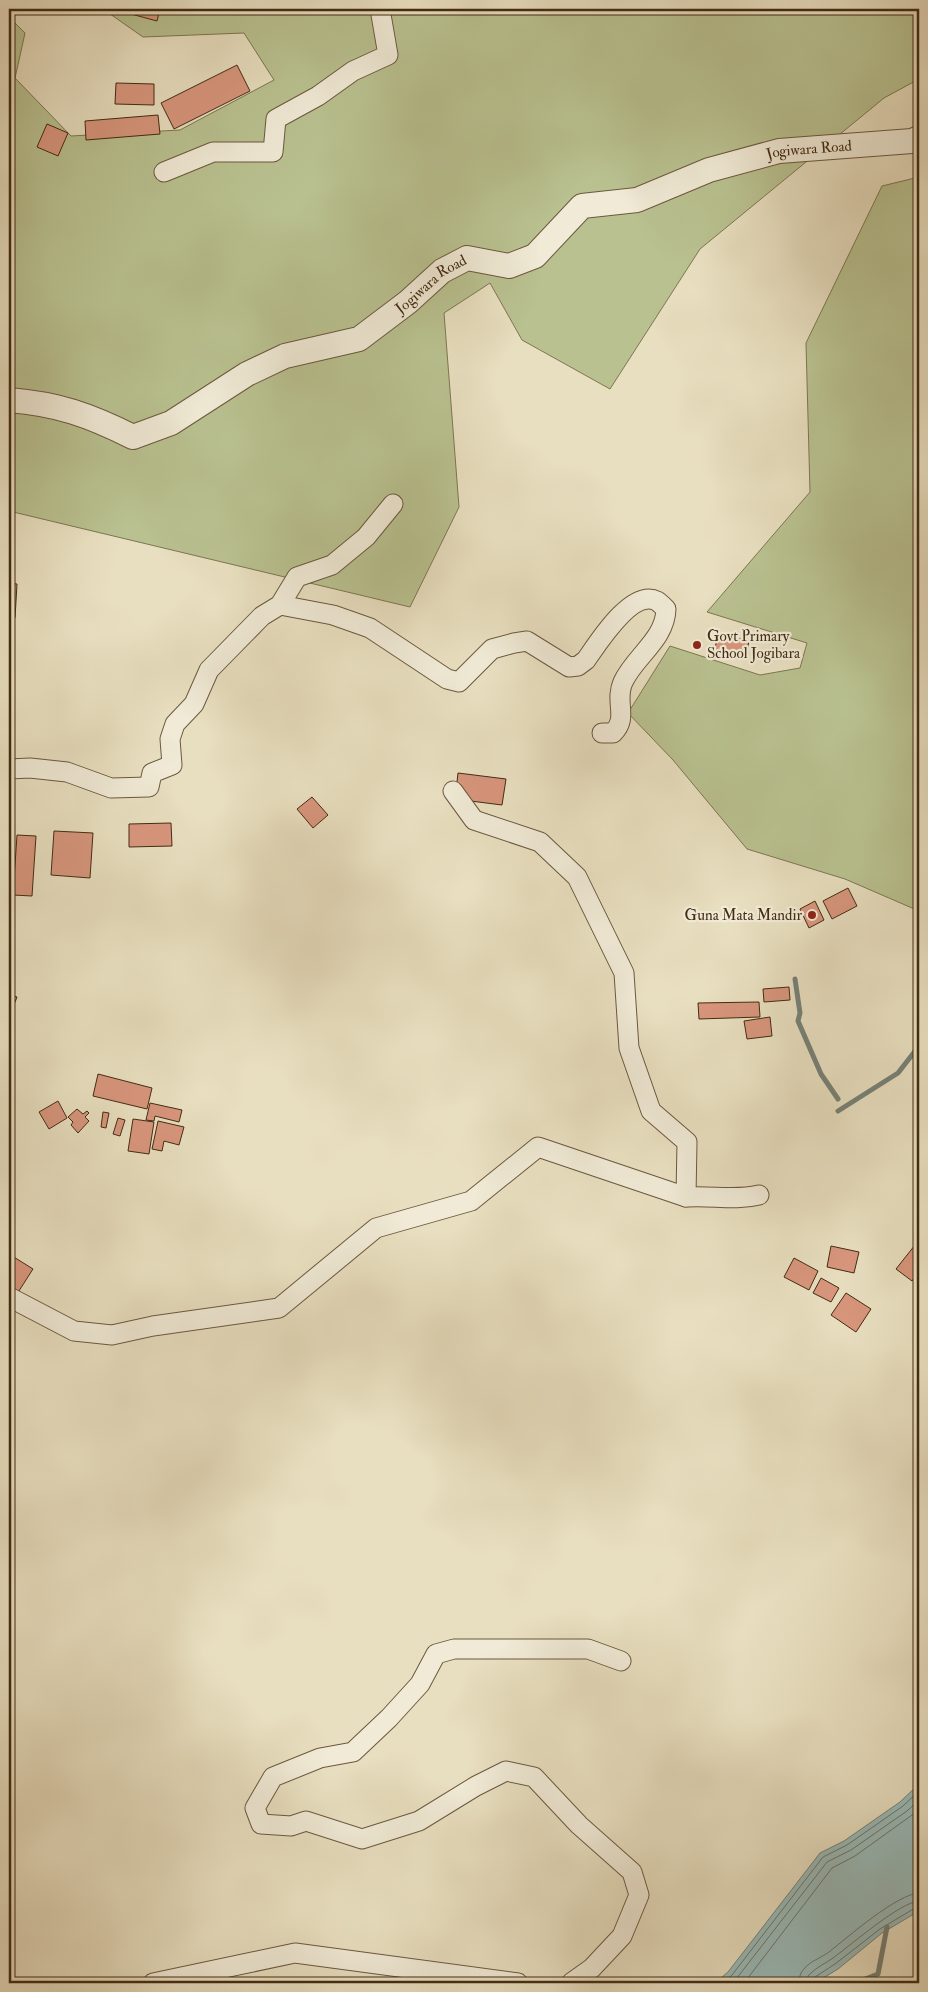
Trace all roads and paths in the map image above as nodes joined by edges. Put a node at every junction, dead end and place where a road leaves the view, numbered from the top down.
1 (380, 9) edge
2 (919, 138) edge
3 (164, 172) dead end
4 (9, 400) edge
5 (393, 504) dead end
6 (280, 605) junction
7 (602, 733) dead end
8 (9, 769) edge
9 (453, 792) dead end
10 (759, 1195) dead end
11 (686, 1197) junction
12 (9, 1297) edge
13 (621, 1661) dead end
14 (153, 1983) edge
15 (518, 1983) edge
16 (571, 1983) edge

1 - 3 street
2 - 4 street, Jogiwara Road
5 - 6 street
6 - 7 street
6 - 8 street
9 - 11 street
10 - 11 street
11 - 12 street
13 - 16 street
14 - 15 street

